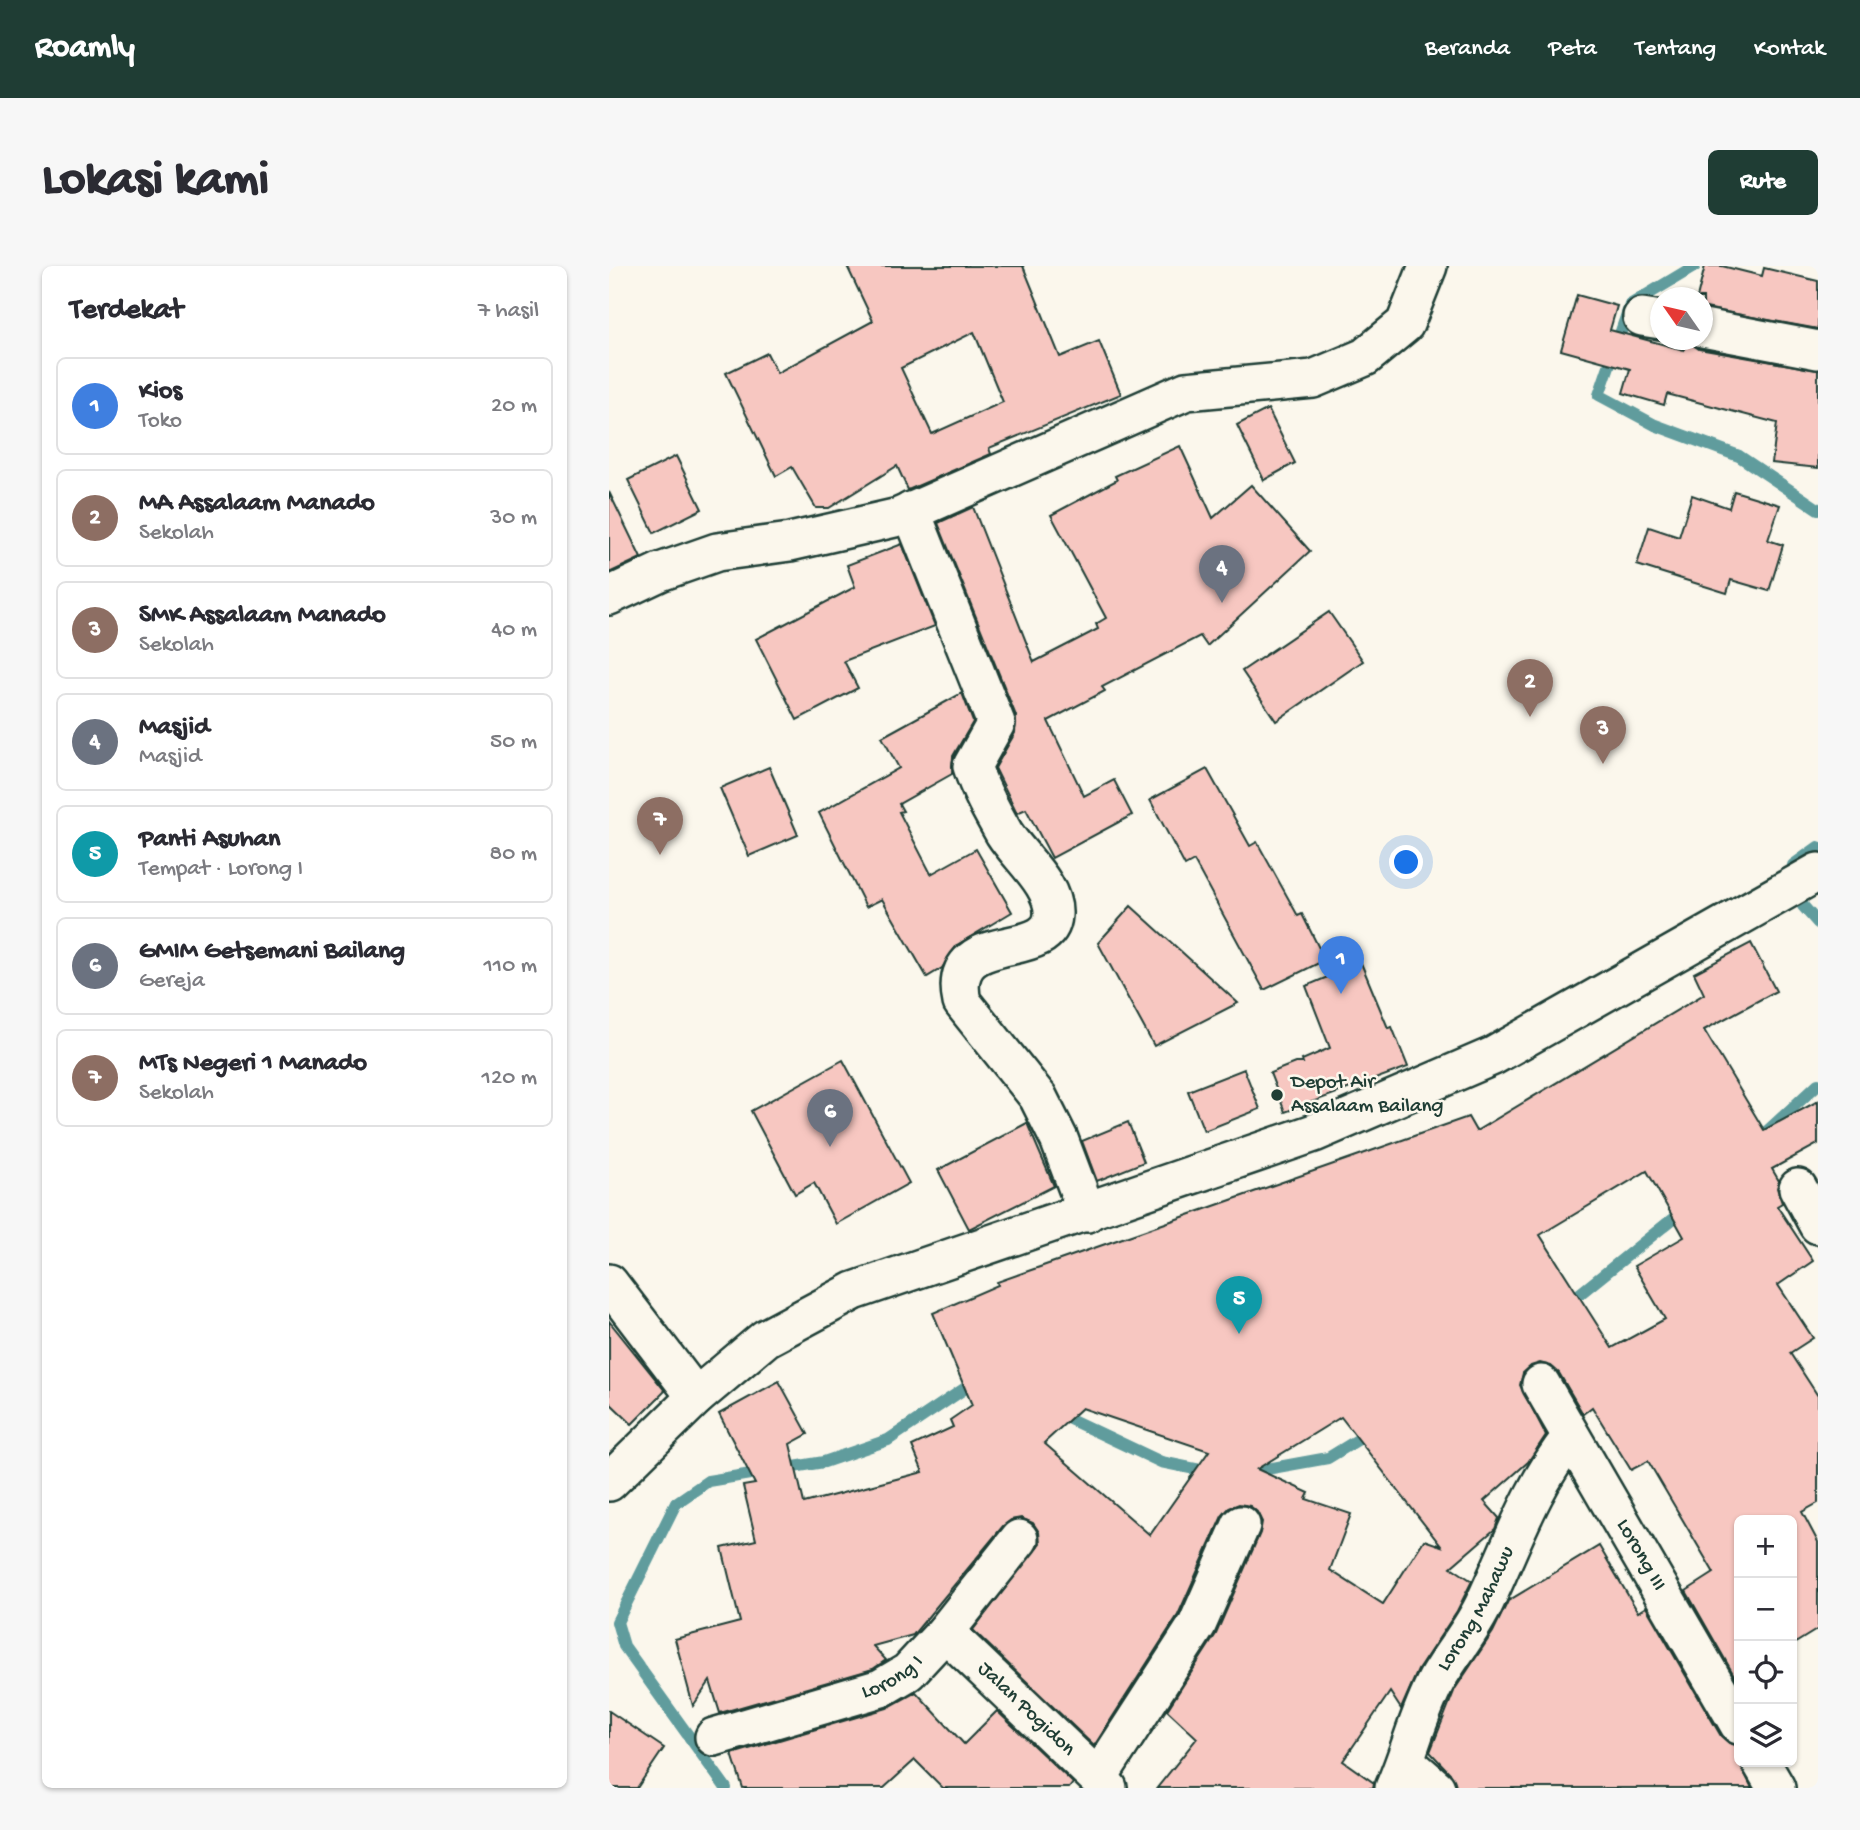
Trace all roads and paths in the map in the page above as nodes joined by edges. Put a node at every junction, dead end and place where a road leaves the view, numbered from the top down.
1 (1428, 266) edge
2 (1713, 330) edge
3 (1818, 350) edge
4 (911, 511) junction
5 (609, 596) edge
6 (1816, 874) edge
7 (1798, 1188) dead end
8 (1087, 1213) junction
9 (1818, 1225) edge
10 (609, 1283) edge
11 (1541, 1384) dead end
12 (696, 1397) junction
13 (1571, 1437) junction
14 (609, 1482) edge
15 (1241, 1525) dead end
16 (1019, 1539) dead end
17 (945, 1632) junction
18 (1734, 1716) edge
19 (714, 1737) dead end
20 (1764, 1767) edge
21 (1400, 1775) edge
22 (1103, 1783) edge
23 (1436, 1788) edge
24 (1776, 1788) edge

1 - 4 street
2 - 3 street
4 - 5 street
4 - 8 street
6 - 8 street
7 - 9 street
8 - 12 street
10 - 12 street
11 - 13 street, Lorong III
12 - 14 street
13 - 18 street, Lorong III
13 - 21 street, Lorong Mahawu
15 - 22 street
16 - 17 street, Lorong I
17 - 19 street, Lorong I
17 - 22 street, Jalan Pogidon
20 - 24 street
21 - 23 street

